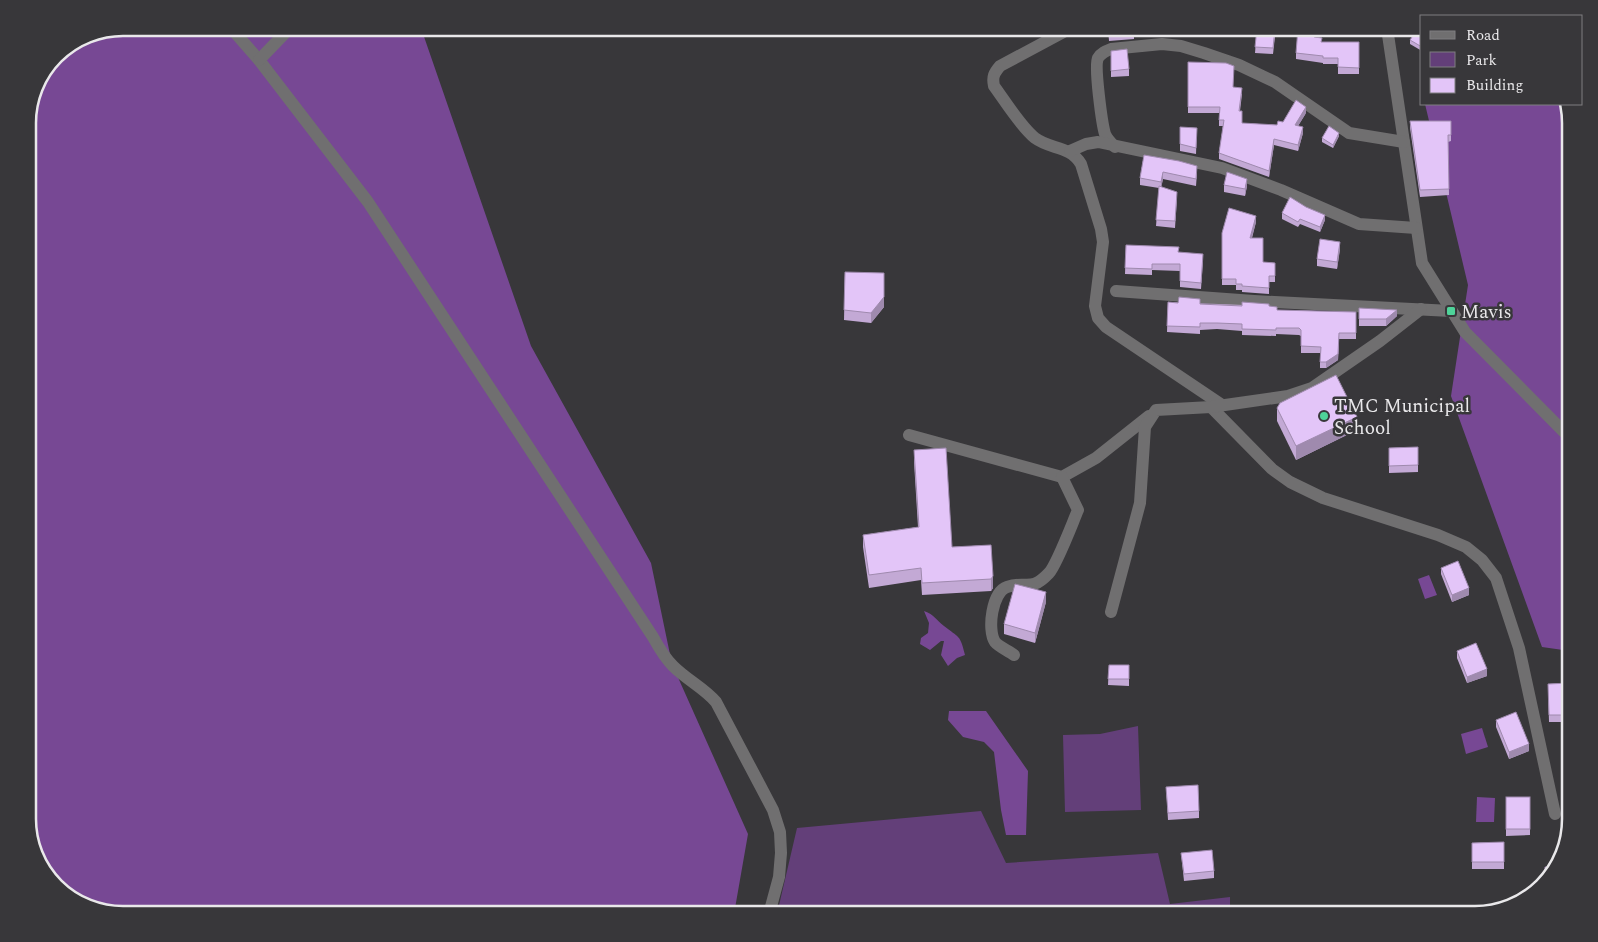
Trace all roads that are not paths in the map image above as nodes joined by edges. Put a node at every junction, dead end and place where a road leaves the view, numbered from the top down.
1 (238, 36) edge
2 (282, 36) edge
3 (1056, 36) edge
4 (1388, 36) edge
5 (259, 60) junction
6 (1404, 142) junction
7 (1115, 147) junction
8 (1070, 151) junction
9 (1416, 228) junction
10 (1116, 291) dead end
11 (1421, 309) junction
12 (1452, 311) junction
13 (1217, 406) junction
14 (1156, 410) junction
15 (1562, 430) edge
16 (909, 435) dead end
17 (1062, 477) junction
18 (1111, 612) dead end
19 (1014, 655) dead end
20 (1555, 814) dead end
21 (772, 906) edge

1 - 5 street
2 - 5 street
3 - 8 street
4 - 6 street
5 - 21 street
6 - 7 street
6 - 9 street
7 - 8 street
7 - 9 street
8 - 13 street
9 - 12 street
10 - 11 street
11 - 12 street
11 - 13 street
12 - 15 street
13 - 14 street
13 - 20 street
14 - 17 street
14 - 18 street
16 - 17 street
17 - 19 street

